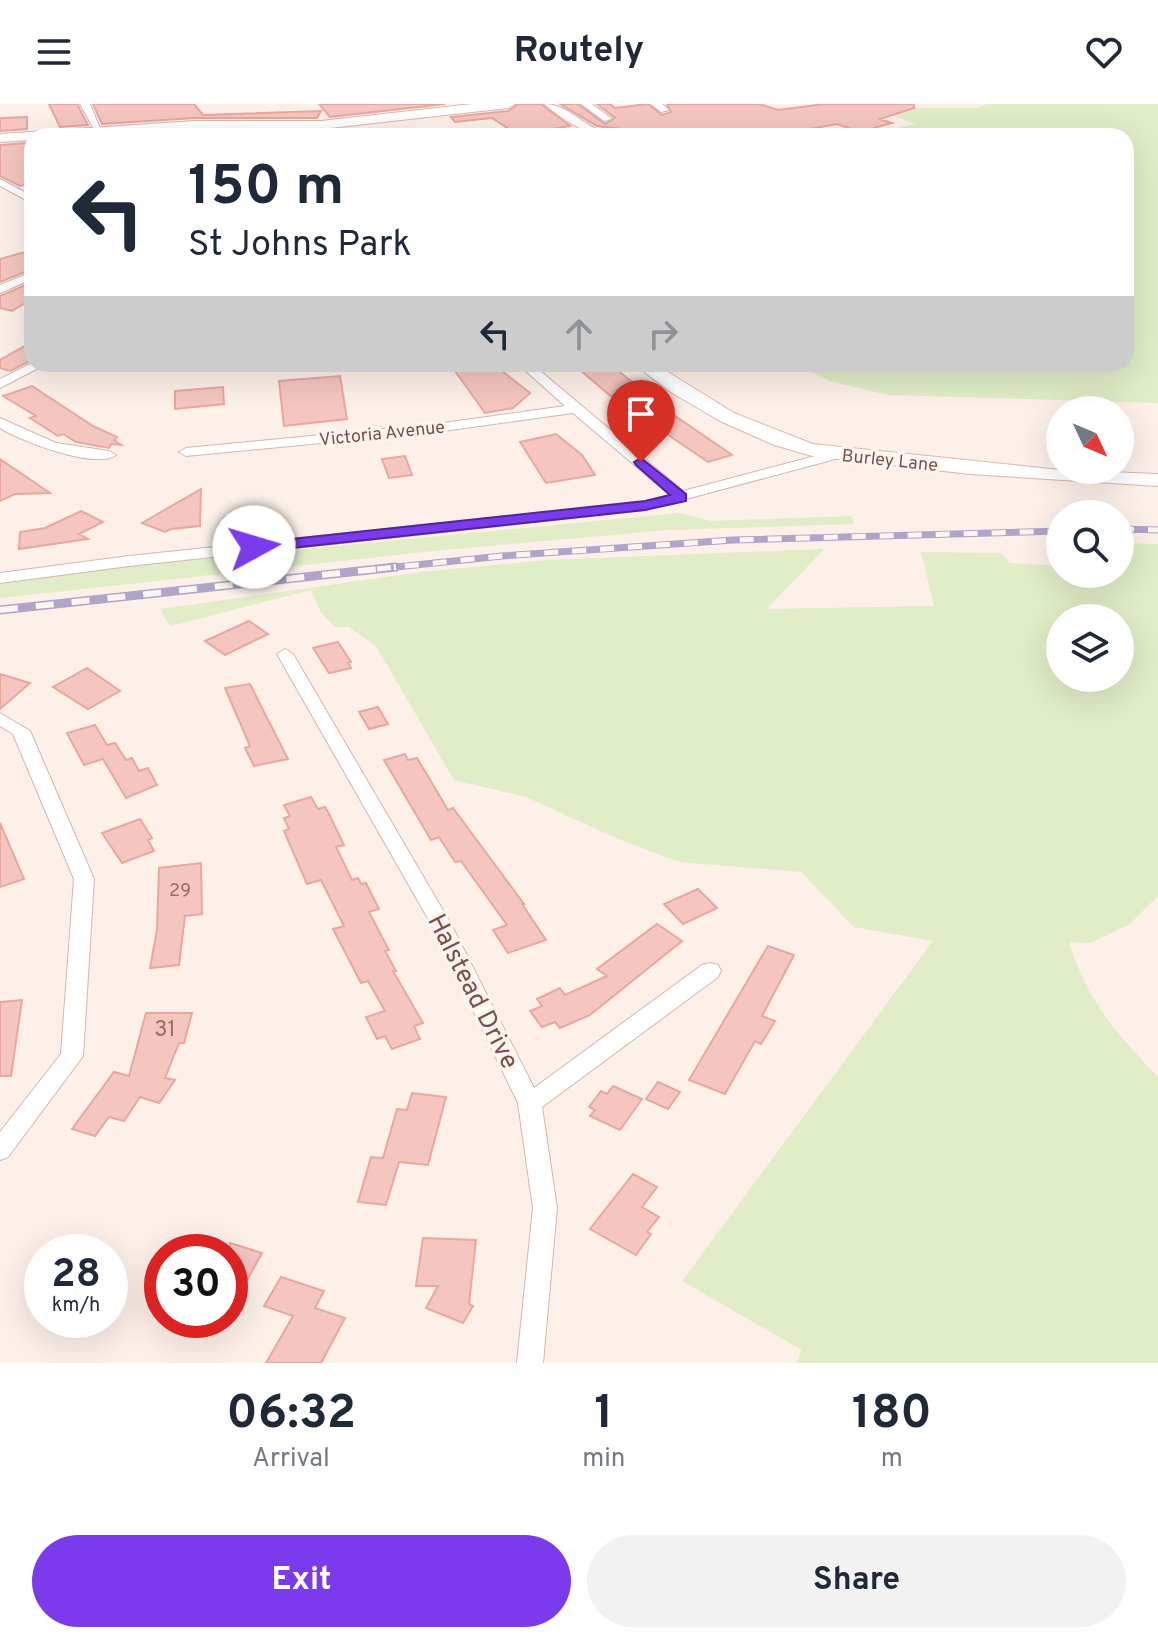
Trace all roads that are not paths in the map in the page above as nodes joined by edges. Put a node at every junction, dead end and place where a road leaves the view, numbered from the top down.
1 (85, 104) edge
2 (501, 104) edge
3 (549, 104) edge
4 (586, 104) edge
5 (345, 105) edge
6 (607, 119) dead end
7 (347, 122) junction
8 (97, 128) edge
9 (147, 128) edge
10 (271, 128) edge
11 (328, 128) edge
12 (588, 128) edge
13 (24, 136) edge
14 (0, 138) edge
15 (0, 182) edge
16 (24, 196) edge
17 (24, 278) edge
18 (0, 289) edge
19 (24, 372) edge
20 (534, 372) edge
21 (653, 372) edge
22 (0, 384) edge
23 (577, 408) junction
24 (0, 422) edge
25 (186, 452) dead end
26 (109, 455) dead end
27 (834, 455) junction
28 (1158, 480) edge
29 (681, 497) junction
30 (0, 578) edge
31 (285, 654) dead end
32 (0, 718) edge
33 (710, 971) dead end
34 (530, 1103) junction
35 (0, 1150) edge
36 (530, 1363) edge

1 - 8 street
2 - 7 street
3 - 12 street
4 - 6 street
5 - 7 street
7 - 11 street
9 - 10 street
13 - 14 street
15 - 16 street
17 - 18 street
19 - 22 street
20 - 23 street
21 - 27 street, Burley Lane
23 - 25 street, Victoria Avenue
23 - 29 street
24 - 26 street
27 - 28 street, Burley Lane
27 - 29 street
29 - 30 street
31 - 34 street, Halstead Drive
32 - 35 street
33 - 34 street
34 - 36 street, Halstead Drive

